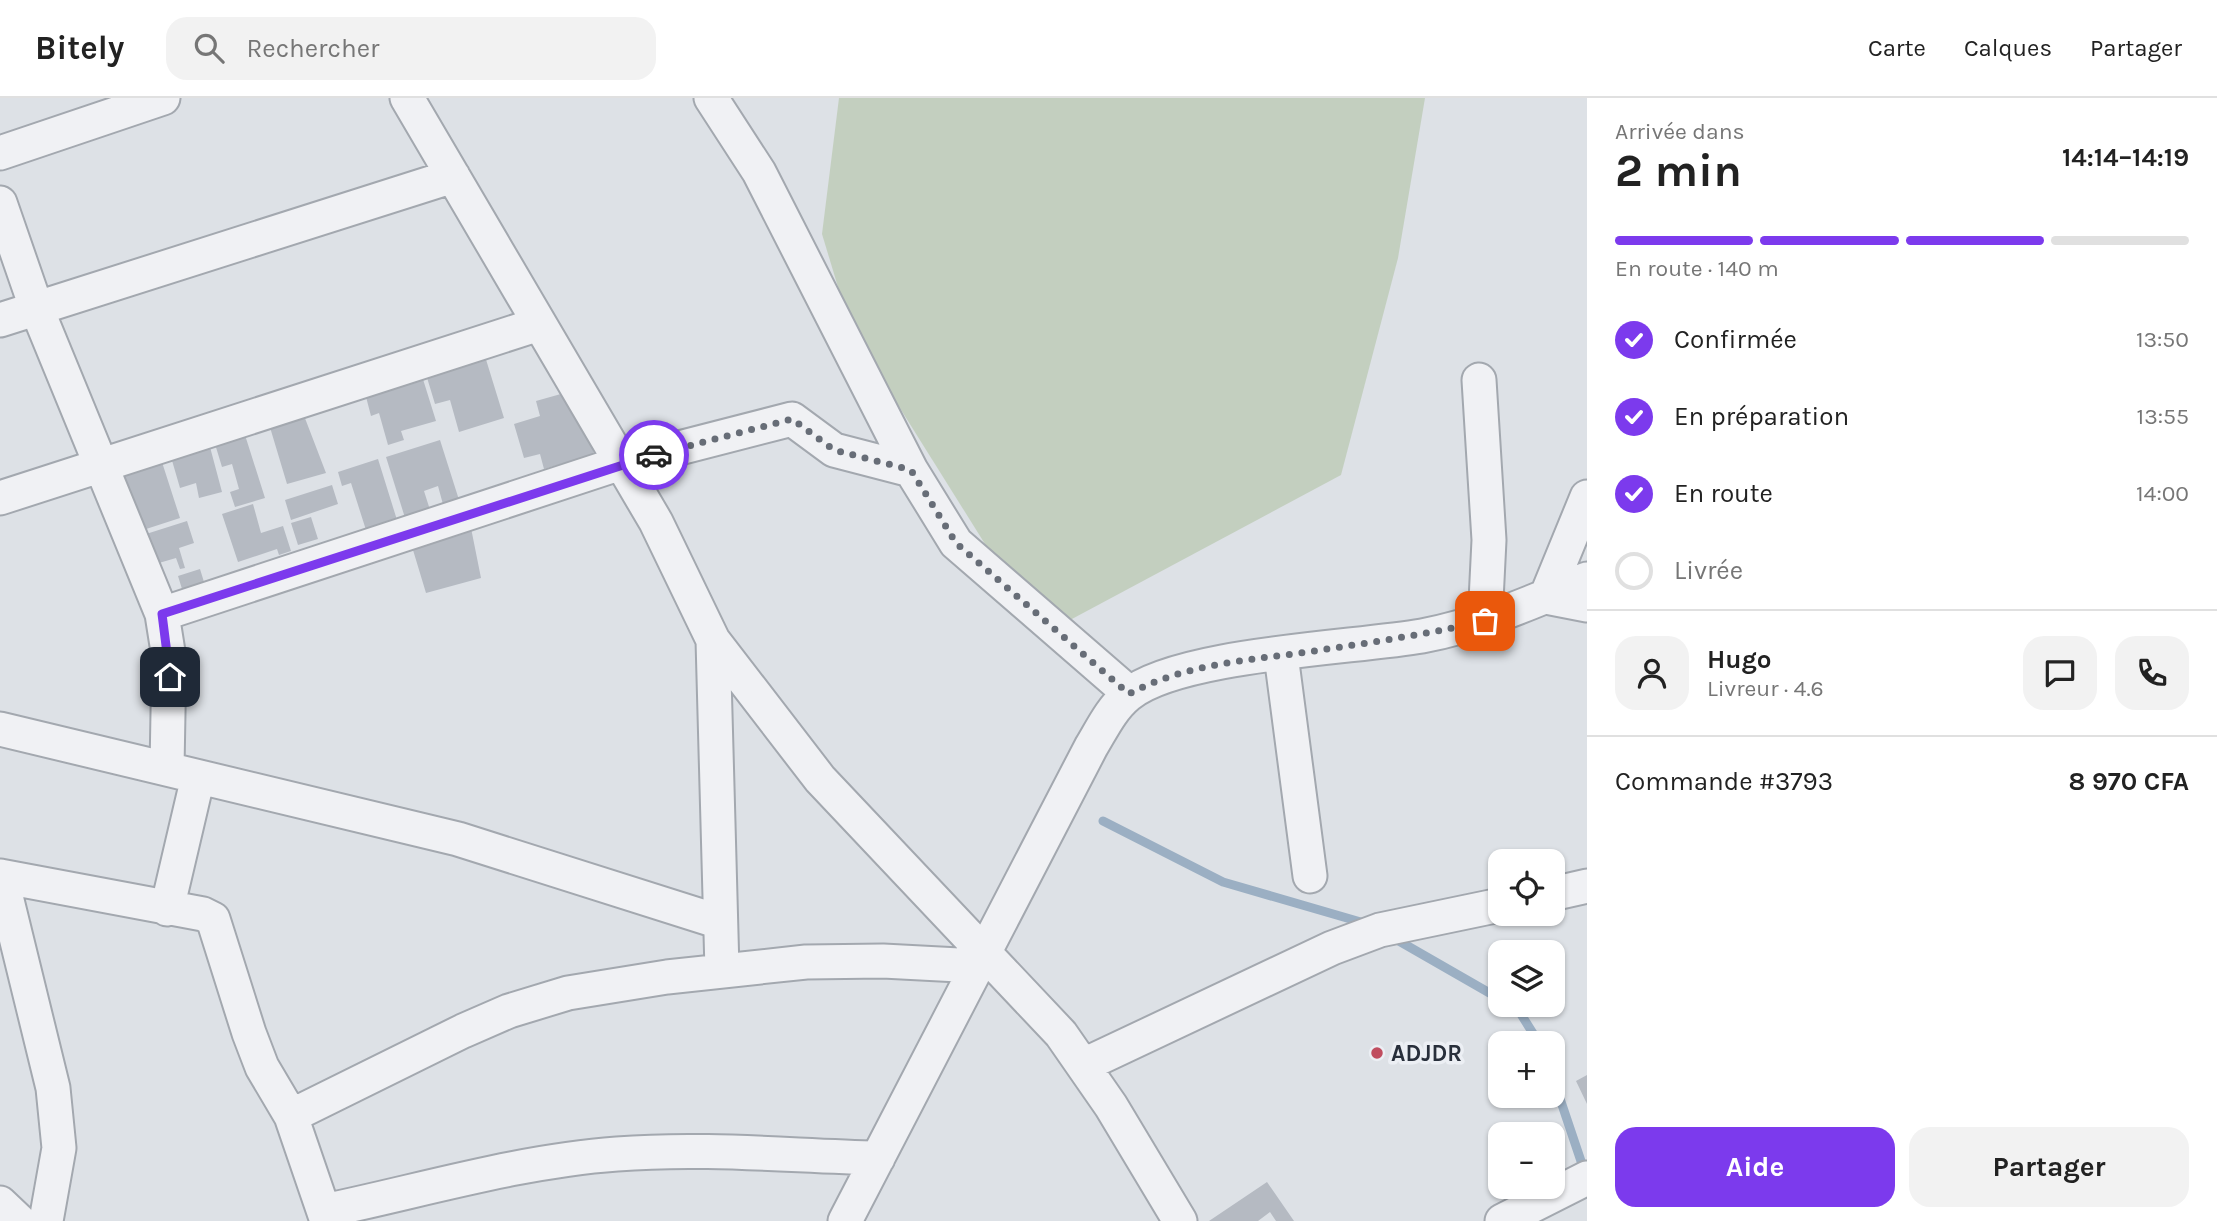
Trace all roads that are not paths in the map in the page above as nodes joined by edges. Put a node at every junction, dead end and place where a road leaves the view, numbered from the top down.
1 (163, 98) edge
2 (407, 98) edge
3 (711, 98) edge
4 (0, 153) edge
5 (453, 176) junction
6 (0, 203) edge
7 (36, 307) junction
8 (0, 320) edge
9 (539, 324) junction
10 (1479, 380) dead end
11 (621, 463) junction
12 (102, 466) junction
13 (911, 470) junction
14 (1587, 497) edge
15 (0, 498) edge
16 (1587, 579) edge
17 (1546, 597) junction
18 (1587, 605) edge
19 (162, 614) junction
20 (1485, 621) junction
21 (713, 640) junction
22 (1281, 655) junction
23 (1129, 694) junction
24 (0, 729) edge
25 (167, 768) junction
26 (198, 777) junction
27 (0, 876) edge
28 (1310, 876) dead end
29 (1587, 886) edge
30 (1565, 891) edge
31 (1488, 908) edge
32 (167, 909) junction
33 (720, 922) junction
34 (981, 960) junction
35 (722, 971) junction
36 (1084, 1065) junction
37 (290, 1116) junction
38 (878, 1158) junction
39 (1587, 1178) edge
40 (0, 1203) edge
41 (325, 1216) edge
42 (19, 1221) edge
43 (46, 1221) edge
44 (845, 1221) edge
45 (1180, 1221) edge
46 (1502, 1221) edge

1 - 4 street
2 - 5 street
3 - 13 street
5 - 7 street
5 - 9 street
6 - 7 street
7 - 8 street
7 - 12 street
9 - 11 street
9 - 12 street
10 - 20 street
11 - 13 street
11 - 19 street
11 - 21 street
12 - 15 street
12 - 19 street
13 - 23 street
14 - 17 street
16 - 17 street
17 - 18 street
17 - 20 street
19 - 25 street
20 - 22 street
21 - 33 street
21 - 34 street
22 - 23 street
22 - 28 street
23 - 34 street
24 - 25 street
25 - 26 street
26 - 32 street
26 - 33 street
27 - 32 street
27 - 43 street
29 - 30 street
31 - 36 street
32 - 37 street
33 - 35 street
34 - 35 street
34 - 36 street
34 - 38 street
35 - 37 street
36 - 45 street
37 - 41 street
38 - 41 street
38 - 44 street
39 - 46 street
40 - 42 street

